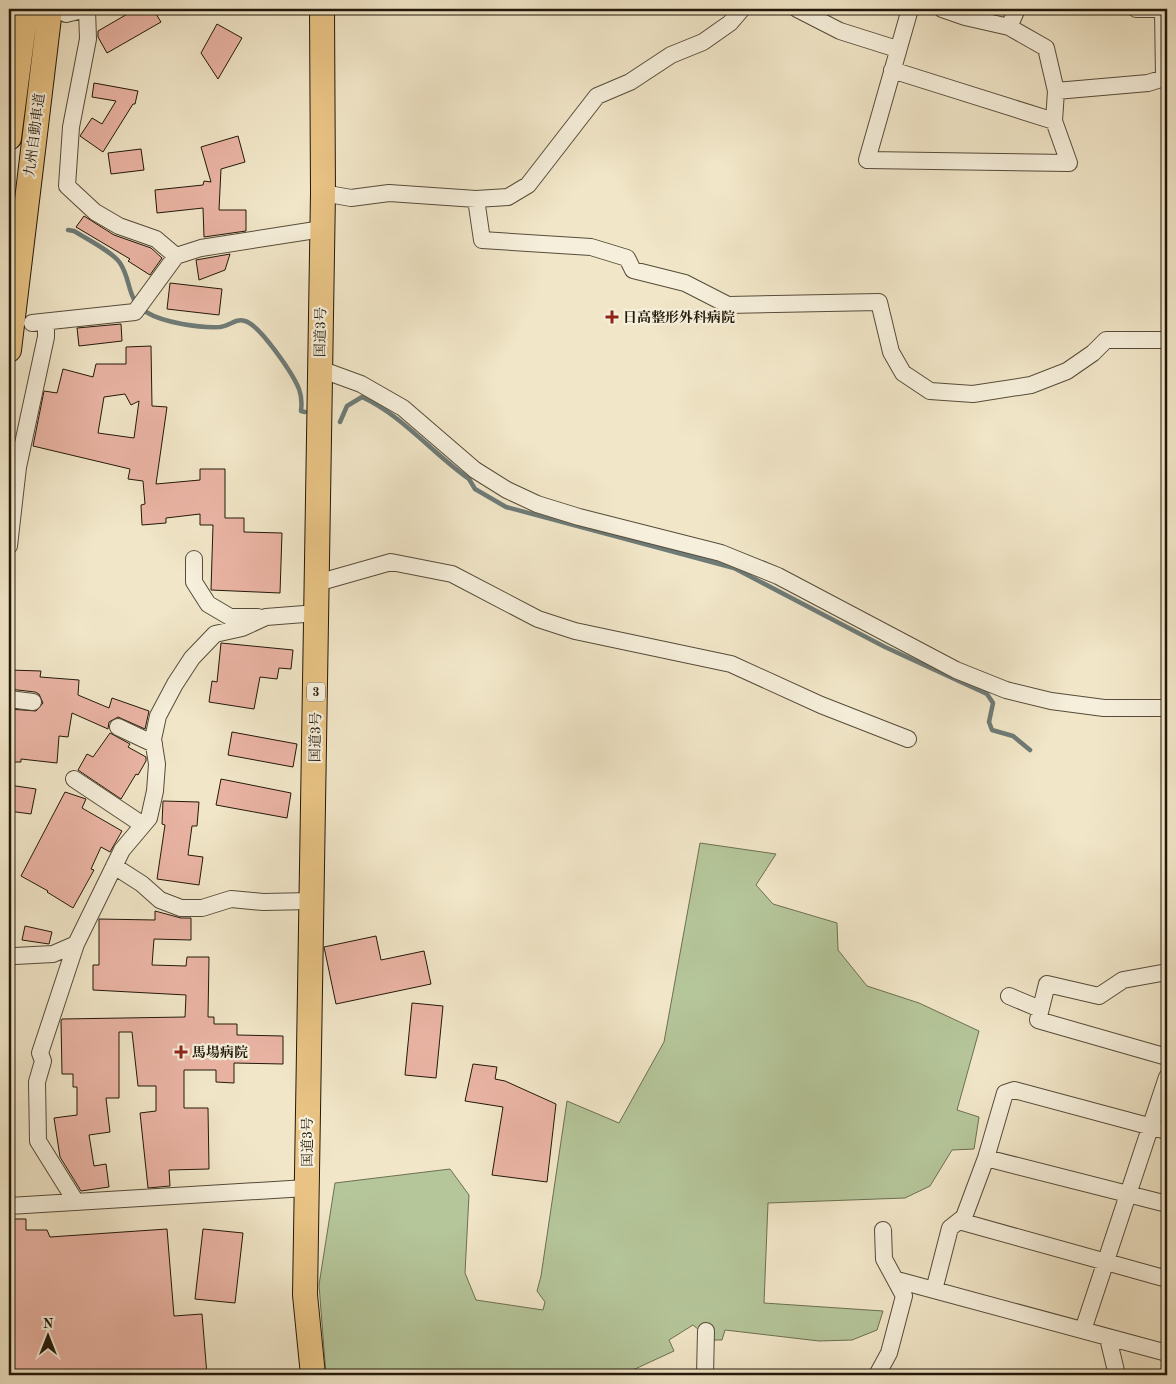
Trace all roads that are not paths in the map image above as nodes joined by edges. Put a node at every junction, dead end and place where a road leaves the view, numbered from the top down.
1 (87, 9) edge
2 (322, 9) edge
3 (742, 9) edge
4 (796, 9) edge
5 (910, 9) edge
6 (942, 9) edge
7 (1017, 9) edge
8 (1136, 9) edge
9 (15, 10) edge
10 (1164, 10) edge
11 (58, 12) edge
12 (1009, 27) junction
13 (897, 49) junction
14 (892, 70) junction
15 (1056, 91) junction
16 (1054, 121) junction
17 (9, 138) edge
18 (323, 193) junction
19 (476, 199) junction
20 (322, 229) junction
21 (176, 256) junction
22 (1167, 340) edge
23 (9, 350) edge
24 (320, 368) junction
25 (9, 546) edge
26 (194, 559) dead end
27 (317, 583) junction
28 (317, 613) junction
29 (268, 617) junction
30 (9, 699) edge
31 (33, 702) dead end
32 (1167, 708) edge
33 (118, 727) dead end
34 (908, 739) dead end
35 (154, 744) junction
36 (74, 779) dead end
37 (143, 825) junction
38 (114, 866) junction
39 (312, 901) junction
40 (76, 944) junction
41 (15, 956) dead end
42 (1167, 972) edge
43 (1009, 996) dead end
44 (1040, 1009) junction
45 (1167, 1057) edge
46 (1167, 1077) edge
47 (1150, 1126) junction
48 (1167, 1131) edge
49 (986, 1158) junction
50 (306, 1188) junction
51 (1126, 1194) junction
52 (76, 1202) junction
53 (1167, 1204) edge
54 (9, 1206) edge
55 (959, 1221) junction
56 (883, 1230) dead end
57 (1105, 1262) junction
58 (1167, 1279) edge
59 (897, 1280) junction
60 (934, 1290) junction
61 (1083, 1330) junction
62 (706, 1331) dead end
63 (1108, 1338) junction
64 (1167, 1353) edge
65 (313, 1375) edge
66 (705, 1375) edge
67 (877, 1375) edge
68 (1117, 1375) edge

1 - 11 street
1 - 21 street
2 - 18 highway, 国道3号 / 3
3 - 19 street
4 - 13 street
5 - 13 street
6 - 12 street
7 - 12 street
8 - 10 street
9 - 17 highway, 九州自動車道
10 - 15 street
11 - 23 highway, 九州自動車道
12 - 15 street
13 - 14 street
14 - 16 street
14 - 16 street
15 - 16 street
18 - 19 street
18 - 20 highway, 国道3号 / 3
19 - 22 street
20 - 21 street
20 - 24 highway, 国道3号 / 3
21 - 25 street
24 - 27 highway, 国道3号 / 3
24 - 32 street
26 - 29 street
27 - 28 highway, 国道3号 / 3
27 - 34 street
28 - 29 street
28 - 39 highway, 国道3号 / 3
29 - 35 street
30 - 31 street
33 - 35 street
35 - 37 street
36 - 37 street
37 - 38 street
38 - 39 street
38 - 40 street
39 - 50 highway, 国道3号 / 3
40 - 41 street
40 - 52 street
42 - 44 street
43 - 44 street
44 - 45 street
46 - 47 street
47 - 48 street
47 - 49 street
47 - 51 street
49 - 51 street
49 - 55 street
50 - 52 street
50 - 65 highway, 国道3号 / 3
51 - 53 street
51 - 57 street
52 - 54 street
55 - 57 street
55 - 60 street
56 - 59 street
57 - 58 street
57 - 61 street
59 - 60 street
59 - 67 street
60 - 61 street
61 - 63 street
62 - 66 street
63 - 64 street
63 - 68 street

